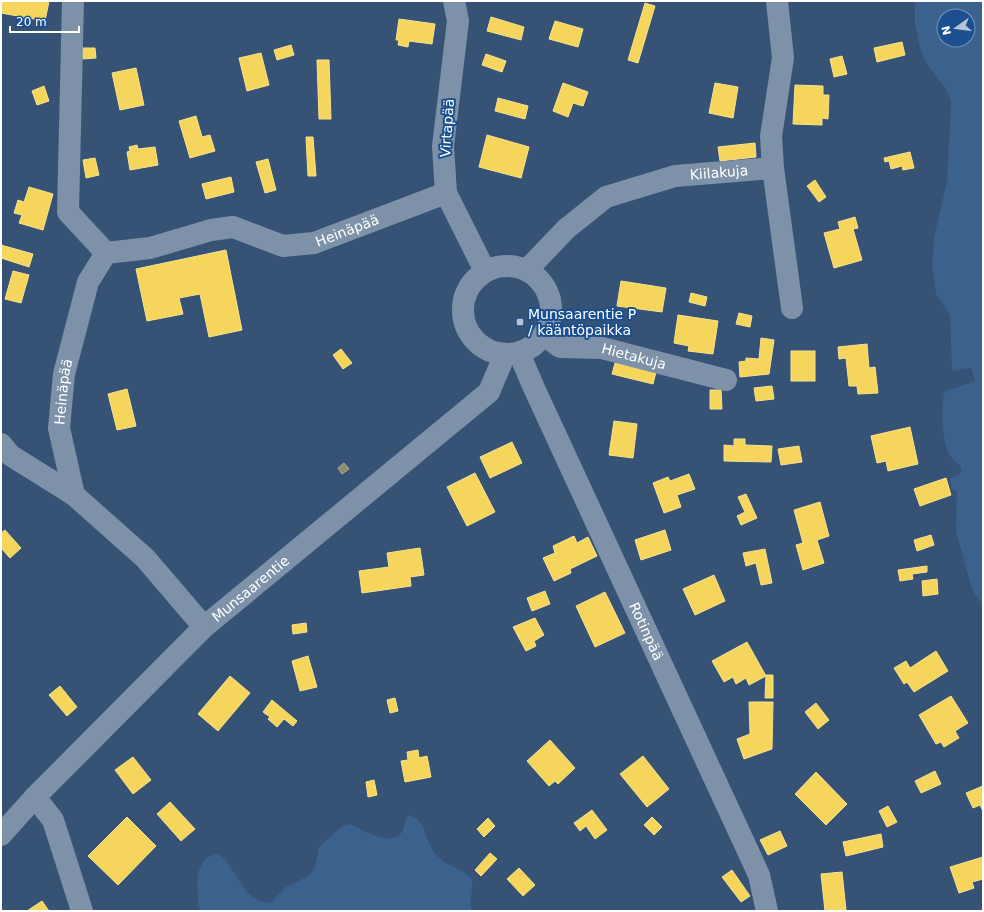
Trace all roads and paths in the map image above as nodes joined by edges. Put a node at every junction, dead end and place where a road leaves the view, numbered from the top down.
1 (73, 1) edge
2 (454, 1) edge
3 (777, 1) edge
4 (774, 168) junction
5 (446, 193) junction
6 (106, 253) junction
7 (527, 270) junction
8 (485, 271) junction
9 (792, 308) dead end
10 (544, 335) junction
11 (512, 353) junction
12 (726, 380) dead end
13 (1, 444) edge
14 (74, 496) junction
15 (204, 627) junction
16 (35, 797) junction
17 (1, 835) edge
18 (82, 911) edge
19 (767, 911) edge

1 - 6 street
2 - 5 street, Virtapää
3 - 4 street
4 - 7 street, Kiilakuja
4 - 9 street
5 - 6 street, Heinäpää
5 - 8 street, Virtapää
6 - 14 street, Heinäpää
7 - 8 street
7 - 10 street
8 - 11 street
10 - 11 street
10 - 12 street, Hietakuja
11 - 15 street, Munsaarentie
11 - 19 street, Rotinpää
13 - 14 street
14 - 15 street
15 - 16 street, Munsaarentie
16 - 17 street, Munsaarentie
16 - 18 street

